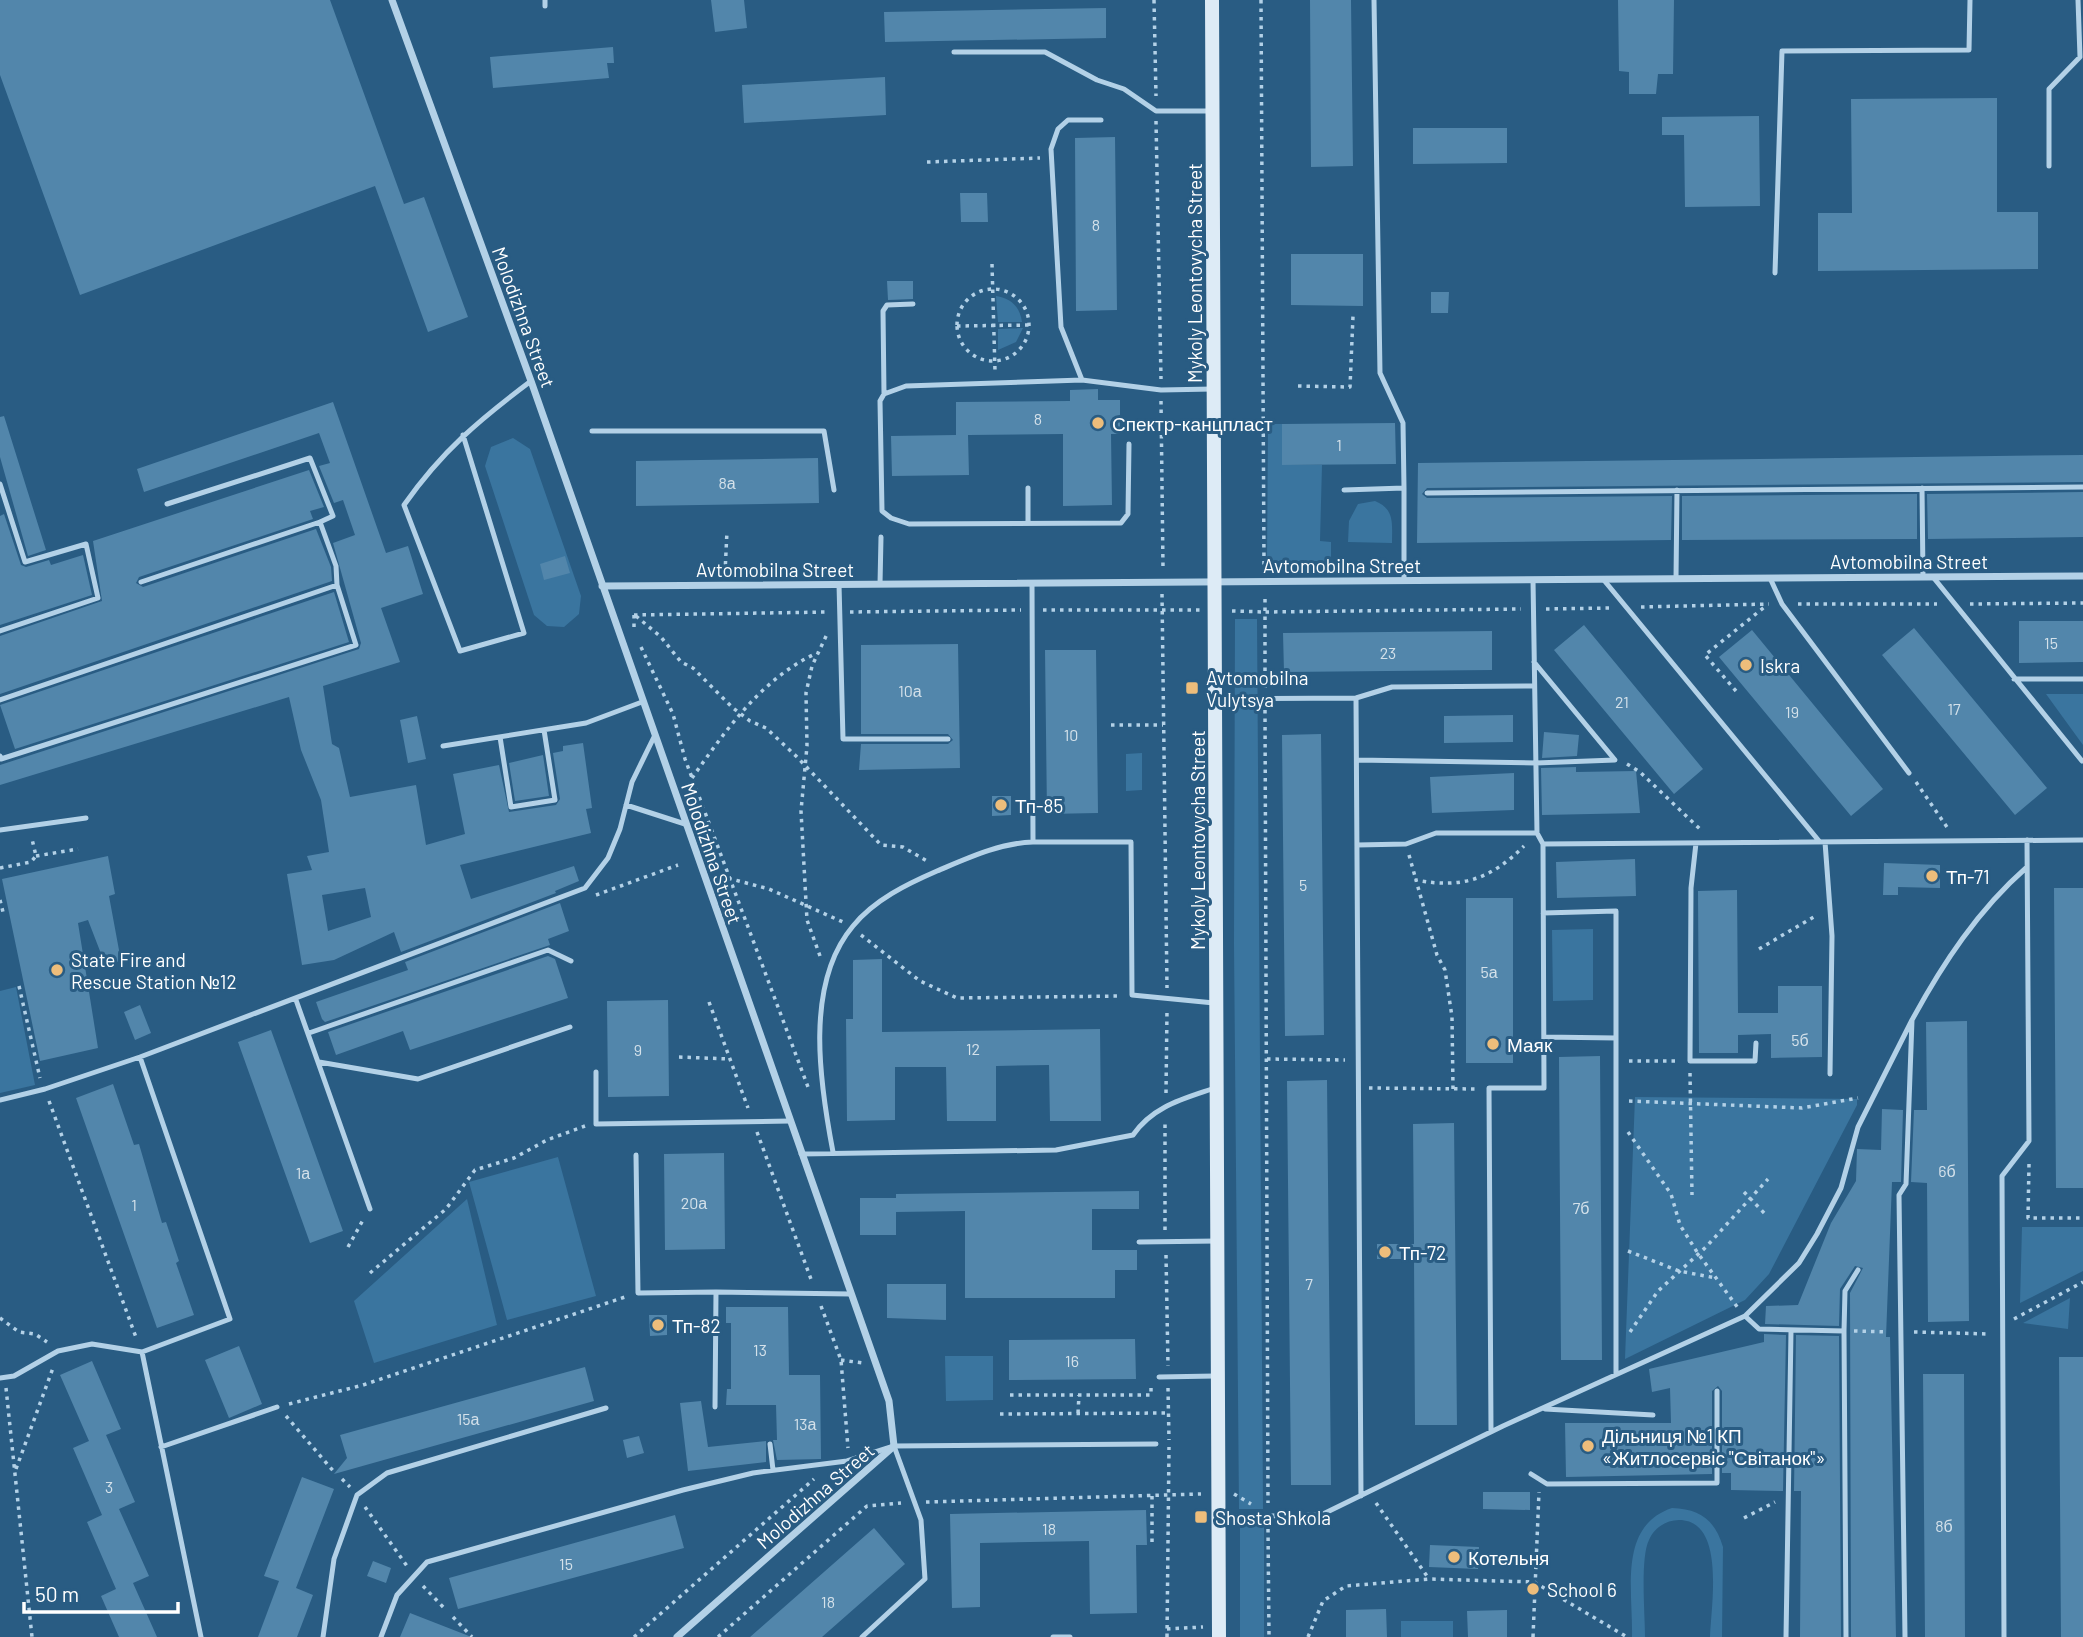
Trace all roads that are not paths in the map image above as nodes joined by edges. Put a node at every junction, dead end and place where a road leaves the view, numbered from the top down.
1 (392, 0) edge
2 (1212, 0) edge
3 (1374, 0) edge
4 (1970, 0) edge
5 (2078, 0) edge
6 (954, 52) dead end
7 (1212, 111) junction
8 (1101, 120) dead end
9 (2049, 166) dead end
10 (1775, 273) dead end
11 (913, 304) dead end
12 (1082, 380) junction
13 (531, 381) junction
14 (1214, 389) junction
15 (884, 394) junction
16 (592, 431) dead end
17 (463, 435) junction
18 (1129, 444) dead end
19 (0, 484) edge
20 (2083, 487) edge
21 (1028, 488) dead end
22 (1404, 488) junction
23 (1922, 488) junction
24 (834, 490) dead end
25 (1344, 490) dead end
26 (1677, 490) junction
27 (1427, 493) dead end
28 (167, 504) dead end
29 (320, 522) junction
30 (1028, 523) junction
31 (881, 537) dead end
32 (2083, 576) edge
33 (1923, 577) junction
34 (1933, 577) junction
35 (1770, 578) junction
36 (1603, 579) junction
37 (1676, 579) junction
38 (1533, 580) junction
39 (1404, 581) junction
40 (141, 582) dead end
41 (1215, 582) junction
42 (1032, 583) junction
43 (839, 584) junction
44 (880, 584) junction
45 (337, 586) junction
46 (602, 586) junction
47 (0, 631) edge
48 (1534, 662) junction
49 (2014, 679) junction
50 (2083, 679) edge
51 (1534, 686) junction
52 (1356, 698) junction
53 (1215, 699) junction
54 (0, 701) edge
55 (642, 702) junction
56 (544, 730) junction
57 (500, 737) junction
58 (654, 737) junction
59 (948, 739) dead end
60 (443, 746) dead end
61 (0, 756) edge
62 (1357, 760) junction
63 (2082, 761) edge
64 (1536, 763) junction
65 (1909, 773) road end
66 (626, 805) junction
67 (86, 818) dead end
68 (685, 824) junction
69 (0, 830) edge
70 (1536, 833) junction
71 (2027, 840) junction
72 (2083, 840) edge
73 (1033, 842) junction
74 (1822, 842) junction
75 (1696, 843) junction
76 (1543, 844) junction
77 (1357, 845) junction
78 (2027, 866) junction
79 (1543, 913) junction
80 (571, 961) dead end
81 (296, 999) junction
82 (1217, 1004) junction
83 (1912, 1020) junction
84 (570, 1027) dead end
85 (309, 1033) junction
86 (1544, 1037) junction
87 (1616, 1038) junction
88 (1756, 1043) dead end
89 (140, 1057) junction
90 (319, 1062) junction
91 (596, 1072) dead end
92 (1830, 1074) dead end
93 (1217, 1087) junction
94 (0, 1100) edge
95 (790, 1121) junction
96 (833, 1152) junction
97 (802, 1154) junction
98 (636, 1155) dead end
99 (370, 1209) road end
100 (1218, 1241) junction
101 (1139, 1242) dead end
102 (1858, 1270) dead end
103 (716, 1293) junction
104 (851, 1294) junction
105 (1745, 1316) junction
106 (1791, 1331) junction
107 (1844, 1331) junction
108 (142, 1352) junction
109 (1616, 1374) junction
110 (1219, 1376) junction
111 (1159, 1377) dead end
112 (0, 1378) edge
113 (1717, 1391) dead end
114 (277, 1407) road end
115 (715, 1407) dead end
116 (606, 1408) dead end
117 (1541, 1408) junction
118 (1653, 1415) dead end
119 (1492, 1432) junction
120 (770, 1444) dead end
121 (1156, 1444) dead end
122 (894, 1446) junction
123 (161, 1447) junction
124 (773, 1470) junction
125 (1531, 1474) dead end
126 (1361, 1496) junction
127 (1219, 1517) junction
128 (201, 1637) edge
129 (323, 1637) edge
130 (381, 1637) edge
131 (677, 1637) edge
132 (862, 1637) edge
133 (1053, 1637) edge
134 (1070, 1637) edge
135 (1219, 1637) edge
136 (1786, 1637) edge
137 (1846, 1637) edge
138 (1905, 1637) edge
139 (2004, 1637) edge

1 - 13 street, Molodizhna Street
2 - 7 street, Mykoly Leontovycha Street
3 - 22 lane
4 - 10 lane
5 - 9 lane
6 - 7 lane
7 - 14 street, Mykoly Leontovycha Street
8 - 12 lane
11 - 15 lane
12 - 14 lane
12 - 15 lane
13 - 17 lane
13 - 46 street, Molodizhna Street
14 - 41 street, Mykoly Leontovycha Street
15 - 30 lane
16 - 24 lane
17 - 17 lane
18 - 30 lane
19 - 47 lane
20 - 23 lane
21 - 30 lane
22 - 25 lane
22 - 39 lane
23 - 26 lane
23 - 33 lane
26 - 27 lane
26 - 37 lane
28 - 29 lane
29 - 40 lane
29 - 45 lane
31 - 44 lane
32 - 34 street, Avtomobilna Street
33 - 34 street, Avtomobilna Street
33 - 35 street, Avtomobilna Street
34 - 49 lane
35 - 37 street, Avtomobilna Street
35 - 65 lane
36 - 37 street, Avtomobilna Street
36 - 38 street, Avtomobilna Street
36 - 74 lane
38 - 39 street, Avtomobilna Street
38 - 48 lane
39 - 41 street, Avtomobilna Street
41 - 42 street, Avtomobilna Street
41 - 53 street, Mykoly Leontovycha Street
42 - 44 street, Avtomobilna Street
42 - 73 lane
43 - 44 street, Avtomobilna Street
43 - 46 street, Avtomobilna Street
43 - 59 lane
45 - 54 lane
45 - 61 lane
46 - 55 street, Molodizhna Street
48 - 51 lane
48 - 64 lane
49 - 50 lane
49 - 63 lane
51 - 52 lane
51 - 64 lane
52 - 53 lane
52 - 62 lane
53 - 82 street, Mykoly Leontovycha Street
55 - 56 lane
55 - 58 street, Molodizhna Street
56 - 57 lane
56 - 57 lane
57 - 60 lane
58 - 66 lane
58 - 68 street, Molodizhna Street
62 - 64 lane
62 - 77 lane
64 - 70 lane
66 - 68 lane
66 - 81 lane
67 - 69 lane
68 - 95 street, Molodizhna Street
70 - 76 lane
70 - 77 lane
71 - 72 lane
71 - 74 lane
71 - 78 lane
73 - 82 lane
73 - 96 lane
74 - 75 lane
74 - 92 lane
75 - 76 lane
75 - 88 lane
76 - 79 lane
77 - 126 lane
78 - 83 lane
78 - 139 lane
79 - 86 lane
79 - 87 lane
80 - 85 lane
81 - 85 lane
81 - 89 lane
82 - 93 street, Mykoly Leontovycha Street
83 - 105 lane
83 - 138 lane
84 - 90 lane
85 - 90 lane
86 - 87 lane
86 - 119 lane
87 - 109 lane
89 - 94 lane
89 - 108 lane
90 - 99 lane
91 - 95 lane
93 - 96 lane
93 - 100 street, Mykoly Leontovycha Street
95 - 97 street, Molodizhna Street
96 - 97 lane
97 - 104 street, Molodizhna Street
98 - 103 lane
100 - 101 lane
100 - 110 street, Mykoly Leontovycha Street
102 - 107 lane
103 - 104 lane
103 - 115 lane
104 - 122 street, Molodizhna Street
105 - 106 lane
105 - 109 lane
106 - 107 lane
106 - 136 lane
107 - 137 lane
108 - 112 lane
108 - 123 lane
109 - 117 lane
110 - 111 lane
110 - 127 street, Mykoly Leontovycha Street
113 - 125 lane
114 - 123 lane
116 - 129 lane
117 - 118 lane
117 - 119 lane
119 - 126 lane
120 - 124 lane
121 - 122 lane
122 - 124 lane
122 - 131 street, Molodizhna Street
122 - 132 lane
123 - 128 lane
124 - 130 lane
126 - 127 lane
127 - 135 street, Mykoly Leontovycha Street
133 - 134 lane

